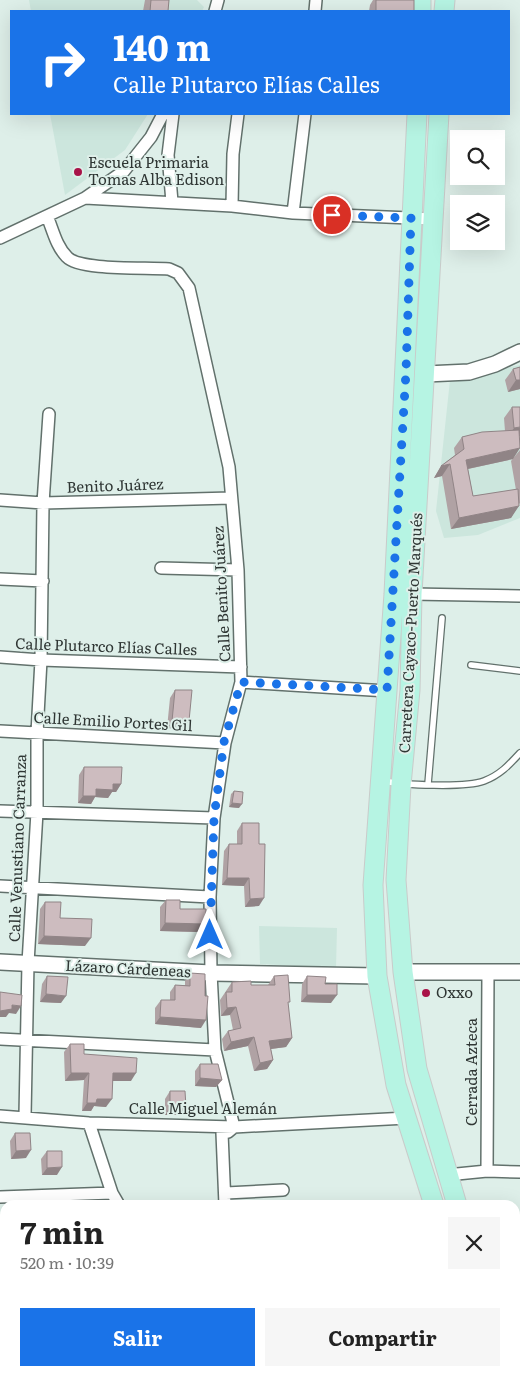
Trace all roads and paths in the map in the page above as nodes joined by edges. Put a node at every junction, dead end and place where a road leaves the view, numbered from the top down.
1 (162, 115) edge
2 (173, 115) edge
3 (238, 115) edge
4 (305, 115) edge
5 (417, 115) edge
6 (439, 115) edge
7 (86, 198) junction
8 (172, 202) junction
9 (232, 206) junction
10 (293, 213) junction
11 (48, 216) junction
12 (411, 218) junction
13 (433, 219) junction
14 (0, 238) edge
15 (520, 352) edge
16 (426, 374) junction
17 (49, 414) dead end
18 (230, 498) junction
19 (0, 500) edge
20 (43, 503) junction
21 (161, 568) dead end
22 (238, 570) junction
23 (0, 579) edge
24 (43, 581) junction
25 (412, 594) junction
26 (520, 596) edge
27 (442, 618) dead end
28 (0, 657) edge
29 (41, 660) junction
30 (471, 665) dead end
31 (241, 667) junction
32 (520, 671) edge
33 (241, 682) junction
34 (387, 690) junction
35 (0, 731) edge
36 (37, 733) junction
37 (224, 742) junction
38 (520, 753) edge
39 (381, 780) junction
40 (428, 784) junction
41 (401, 785) junction
42 (0, 810) edge
43 (37, 812) junction
44 (214, 818) junction
45 (0, 886) edge
46 (33, 889) junction
47 (210, 897) junction
48 (0, 962) edge
49 (28, 963) junction
50 (403, 972) junction
51 (488, 972) junction
52 (520, 972) edge
53 (211, 973) junction
54 (377, 976) junction
55 (0, 1039) edge
56 (25, 1040) junction
57 (215, 1050) junction
58 (0, 1116) edge
59 (25, 1116) junction
60 (407, 1118) junction
61 (89, 1123) junction
62 (234, 1126) junction
63 (487, 1171) junction
64 (520, 1172) edge
65 (447, 1175) junction
66 (283, 1190) dead end
67 (226, 1192) junction
68 (112, 1193) junction
69 (0, 1197) edge
70 (116, 1200) edge
71 (225, 1200) edge
72 (432, 1200) edge
73 (455, 1200) edge

1 - 7 street
2 - 8 street
3 - 9 street
4 - 10 street
5 - 12 main road, Carretera Cayaco-Puerto Marqués
6 - 13 main road, Carretera Cayaco-Puerto Marqués
7 - 8 street
7 - 11 street
8 - 9 street
9 - 10 street
10 - 12 street
11 - 14 street
11 - 18 street, Calle Benito Juárez
12 - 13 street
12 - 34 main road, Carretera Cayaco-Puerto Marqués
13 - 16 main road, Carretera Cayaco-Puerto Marqués
15 - 16 street
16 - 25 main road, Carretera Cayaco-Puerto Marqués
17 - 20 street, Calle Venustiano Carranza
18 - 20 street, Benito Juárez
18 - 22 street, Calle Benito Juárez
19 - 20 street, Benito Juárez
20 - 24 street, Calle Venustiano Carranza
21 - 22 street
22 - 31 street, Calle Benito Juárez
23 - 24 street
24 - 29 street, Calle Venustiano Carranza
25 - 26 street
25 - 41 main road, Carretera Cayaco-Puerto Marqués
27 - 40 lane
28 - 29 street, Calle Plutarco Elías Calles
29 - 31 street, Calle Plutarco Elías Calles
29 - 36 street, Calle Venustiano Carranza
30 - 32 lane
31 - 33 street, Calle Benito Juárez
33 - 34 street
33 - 37 street, Calle Benito Juárez
34 - 39 main road, Carretera Cayaco-Puerto Marqués
35 - 36 street, Calle Emilio Portes Gil
36 - 37 street, Calle Emilio Portes Gil
36 - 43 street, Calle Venustiano Carranza
37 - 44 street, Calle Benito Juárez
38 - 40 lane
39 - 41 lane
39 - 54 main road, Carretera Cayaco-Puerto Marqués
40 - 41 lane
41 - 50 main road, Carretera Cayaco-Puerto Marqués
42 - 43 street
43 - 44 street
43 - 46 street, Calle Venustiano Carranza
44 - 47 street, Calle Benito Juárez
45 - 46 street
46 - 47 street
46 - 49 street, Calle Venustiano Carranza
47 - 53 street, Calle Benito Juárez
48 - 49 street, Lázaro Cárdeneas
49 - 53 street, Lázaro Cárdeneas
49 - 56 street, Calle Venustiano Carranza
50 - 51 street
50 - 65 main road, Carretera Cayaco-Puerto Marqués
51 - 52 street
51 - 63 street, Cerrada Azteca
53 - 54 street, Lázaro Cárdeneas
53 - 57 street, Calle Benito Juárez
54 - 60 main road, Carretera Cayaco-Puerto Marqués
55 - 56 street
56 - 57 street
56 - 59 street, Calle Venustiano Carranza
57 - 62 street, Calle Benito Juárez
58 - 59 street, Calle Miguel Alemán
59 - 61 street, Calle Miguel Alemán
60 - 62 street, Calle Miguel Alemán
60 - 72 main road, Carretera Cayaco-Puerto Marqués
61 - 62 street, Calle Miguel Alemán
61 - 68 street
62 - 67 street
63 - 64 street
63 - 65 street
65 - 73 main road, Carretera Cayaco-Puerto Marqués
66 - 67 street
67 - 71 street
68 - 69 street
68 - 70 street

